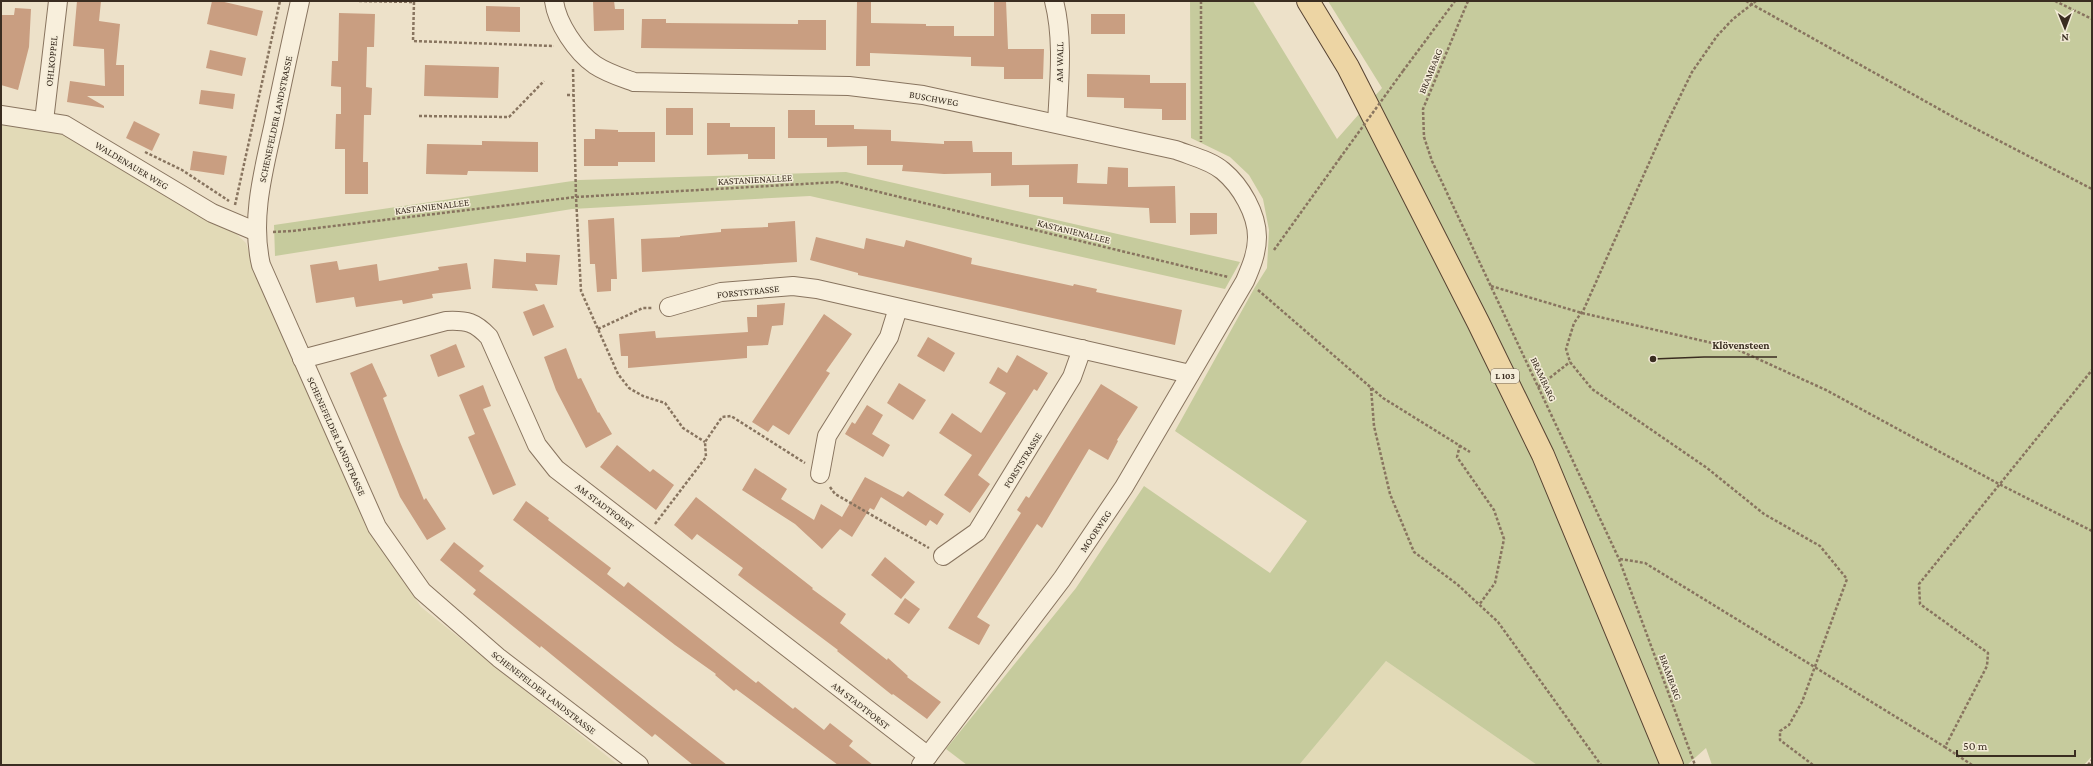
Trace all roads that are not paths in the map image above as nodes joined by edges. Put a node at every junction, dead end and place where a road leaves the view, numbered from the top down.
1 (58, 1) edge
2 (300, 1) edge
3 (554, 1) edge
4 (1054, 1) edge
5 (1308, 1) edge
6 (1, 116) edge
7 (44, 121) junction
8 (1057, 123) junction
9 (257, 232) junction
10 (1245, 281) joint
11 (669, 307) road end
12 (898, 308) junction
13 (1082, 349) junction
14 (302, 358) junction
15 (1190, 374) junction
16 (820, 474) road end
17 (943, 556) road end
18 (924, 761) edge
19 (639, 765) edge
20 (1672, 765) edge

1 - 7 street, OHLKOPPEL
2 - 9 street, SCHENEFELDER LANDSTRASSE
3 - 8 street, BUSCHWEG
4 - 8 street, AM WALL
5 - 20 main road, L 103
6 - 7 street, WALDENAUER WEG
7 - 9 street, WALDENAUER WEG
8 - 10 street, BUSCHWEG
9 - 14 street, SCHENEFELDER LANDSTRASSE
10 - 15 street, MOORWEG
11 - 12 street, FORSTSTRASSE
12 - 13 street, FORSTSTRASSE
12 - 16 street
13 - 15 street, FORSTSTRASSE
13 - 17 street, FORSTSTRASSE
14 - 18 street, AM STADTFORST
14 - 19 street, SCHENEFELDER LANDSTRASSE
15 - 18 street, MOORWEG

